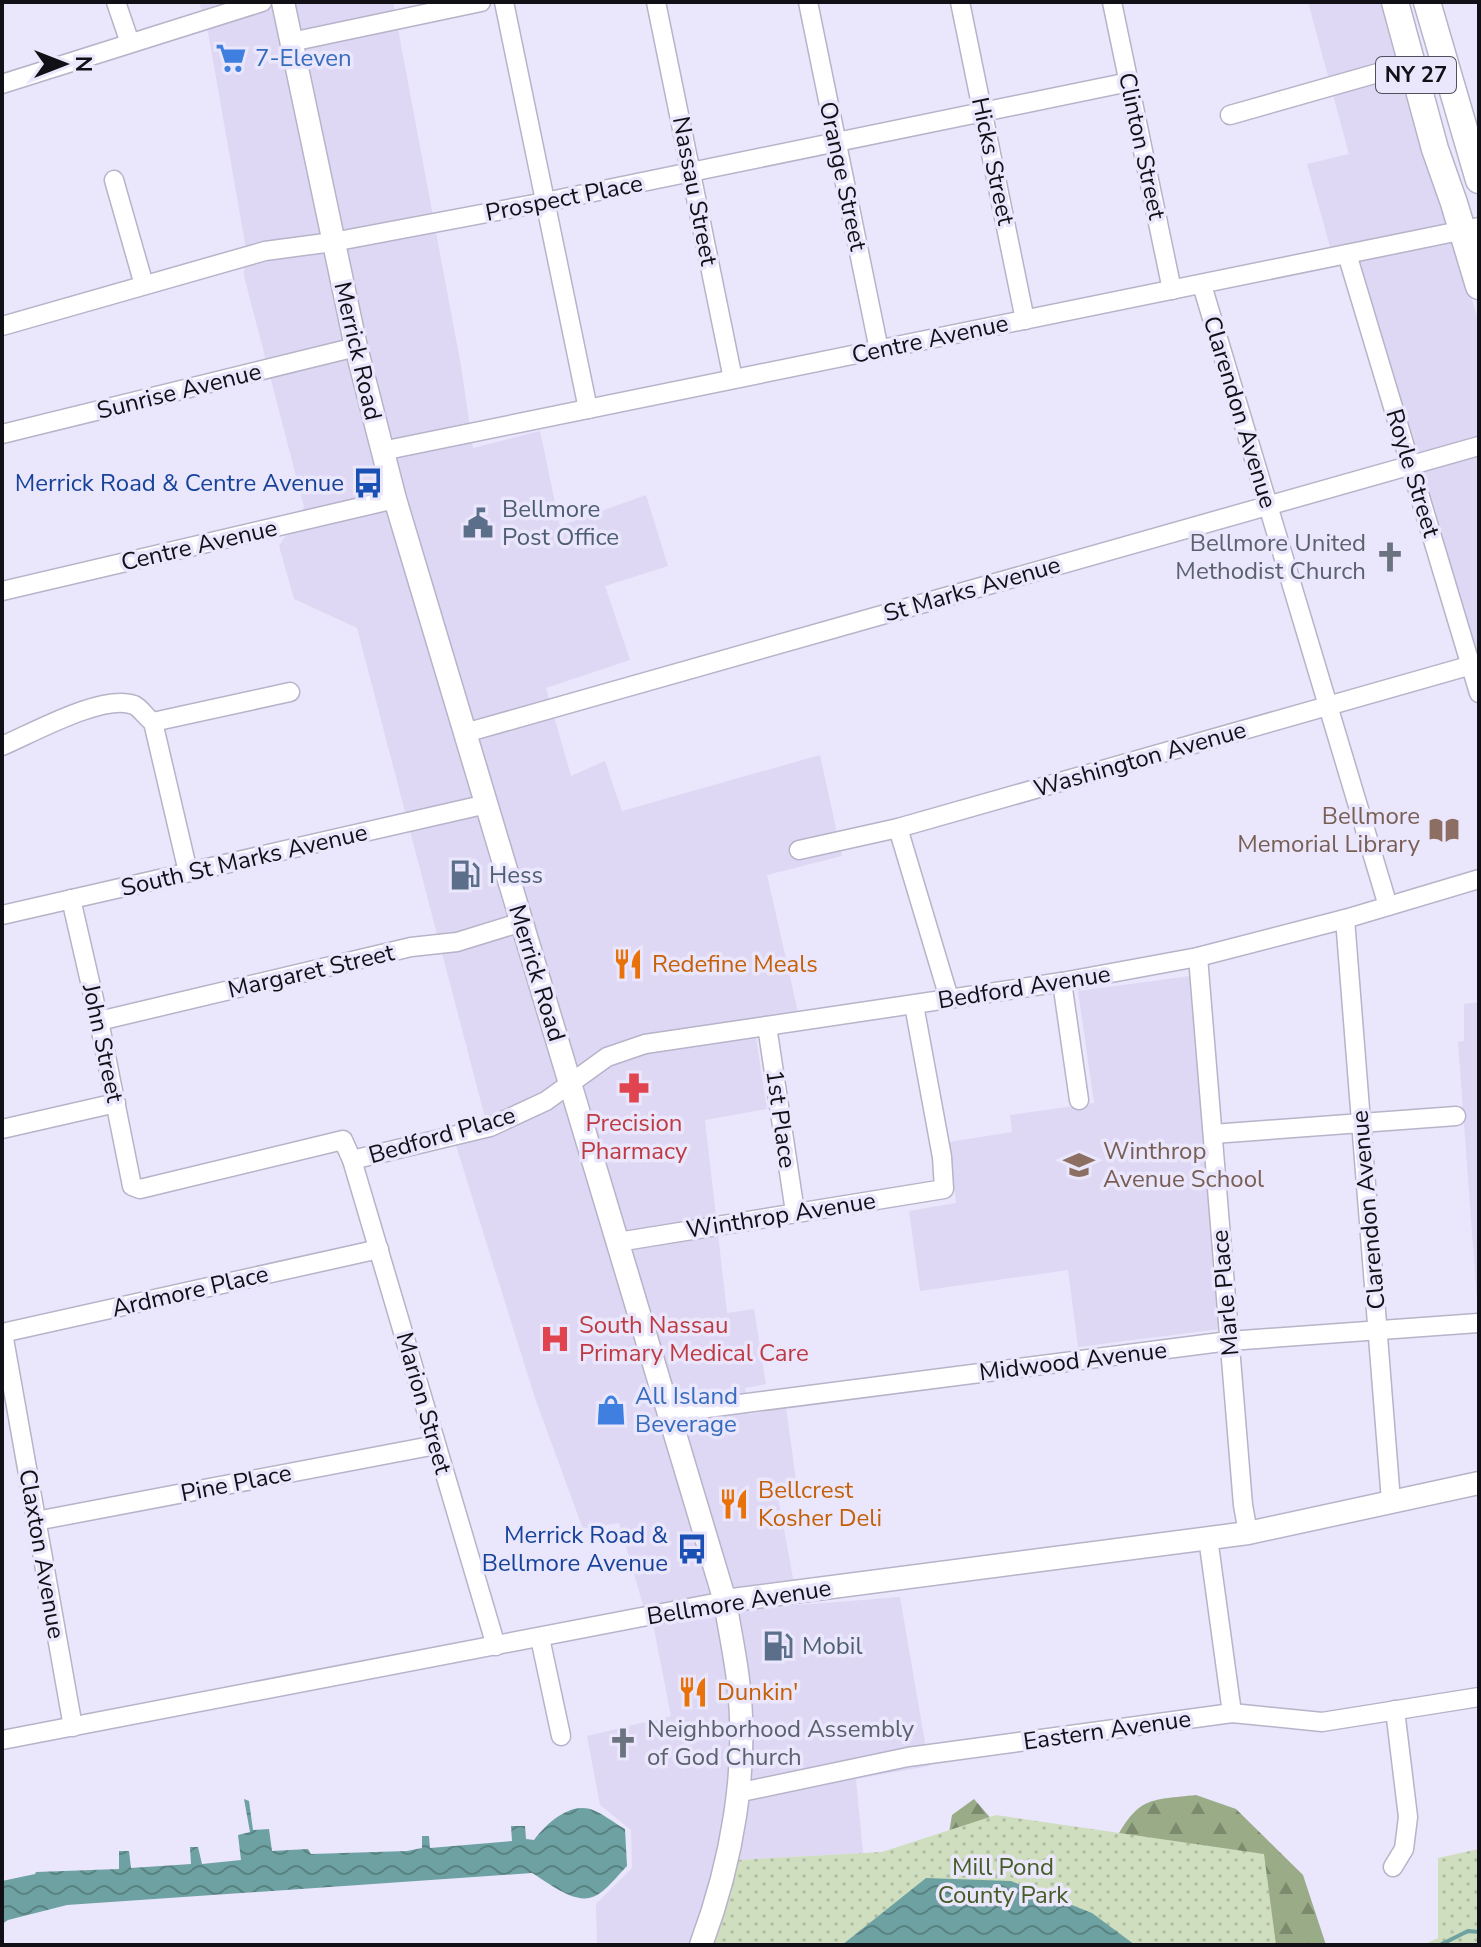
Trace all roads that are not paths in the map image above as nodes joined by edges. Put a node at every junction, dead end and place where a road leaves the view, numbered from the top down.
1 (116, 2) edge
2 (262, 2) edge
3 (283, 2) edge
4 (481, 2) edge
5 (504, 2) edge
6 (656, 2) edge
7 (808, 2) edge
8 (960, 2) edge
9 (1112, 2) edge
10 (1395, 2) edge
11 (1427, 2) edge
12 (291, 42) junction
13 (130, 43) junction
14 (1413, 63) junction
15 (1129, 82) junction
16 (2, 84) edge
17 (983, 113) junction
18 (1230, 115) dead end
19 (836, 143) junction
20 (691, 172) junction
21 (114, 180) dead end
22 (1479, 180) edge
23 (545, 202) junction
24 (1470, 228) edge
25 (333, 242) junction
26 (1347, 254) junction
27 (144, 285) junction
28 (1202, 285) junction
29 (1479, 286) edge
30 (1172, 290) junction
31 (1025, 320) junction
32 (2, 326) edge
33 (356, 347) junction
34 (879, 350) junction
35 (733, 379) junction
36 (588, 409) junction
37 (2, 434) edge
38 (1479, 446) edge
39 (382, 451) junction
40 (1411, 465) junction
41 (395, 499) junction
42 (1268, 505) junction
43 (2, 591) edge
44 (1475, 664) edge
45 (290, 692) dead end
46 (1479, 693) edge
47 (1328, 705) junction
48 (153, 722) junction
49 (465, 733) junction
50 (2, 746) edge
51 (487, 804) junction
52 (898, 828) junction
53 (799, 850) dead end
54 (188, 872) junction
55 (1479, 879) edge
56 (71, 899) junction
57 (1388, 906) junction
58 (2, 915) edge
59 (1345, 919) junction
60 (522, 922) junction
61 (1198, 957) junction
62 (1062, 982) junction
63 (949, 998) junction
64 (914, 1005) junction
65 (99, 1021) junction
66 (767, 1026) junction
67 (570, 1082) junction
68 (1079, 1100) dead end
69 (116, 1103) junction
70 (1456, 1116) dead end
71 (1361, 1122) junction
72 (2, 1129) edge
73 (1213, 1134) junction
74 (352, 1160) junction
75 (132, 1186) joint
76 (795, 1212) junction
77 (618, 1242) junction
78 (379, 1249) junction
79 (1478, 1323) edge
80 (1378, 1330) junction
81 (2, 1333) edge
82 (1229, 1341) junction
83 (669, 1413) junction
84 (436, 1445) junction
85 (1479, 1483) edge
86 (1391, 1501) junction
87 (36, 1521) junction
88 (1248, 1533) junction
89 (1208, 1538) junction
90 (725, 1601) junction
91 (540, 1638) junction
92 (496, 1646) junction
93 (1479, 1697) edge
94 (1395, 1710) junction
95 (1232, 1713) junction
96 (73, 1727) junction
97 (561, 1736) dead end
98 (2, 1740) edge
99 (737, 1793) junction
100 (1393, 1867) dead end
101 (701, 1945) edge

1 - 13 street
2 - 13 street
3 - 12 main road, Merrick Road
4 - 12 street
5 - 23 street
6 - 20 street, Nassau Street
7 - 19 street, Orange Street
8 - 17 street, Hicks Street
9 - 15 street, Clinton Street
10 - 14 highway, NY 27
11 - 22 highway, NY 27
12 - 25 main road, Merrick Road
13 - 16 street
14 - 18 street
14 - 24 highway, NY 27
15 - 17 street, Prospect Place
15 - 30 street, Clinton Street
17 - 19 street, Prospect Place
17 - 31 street, Hicks Street
19 - 20 street, Prospect Place
19 - 34 street, Orange Street
20 - 23 street, Prospect Place
20 - 35 street, Nassau Street
21 - 27 street
23 - 25 street, Prospect Place
23 - 36 street
24 - 26 street, Centre Avenue
24 - 29 highway, NY 27
25 - 27 street, Prospect Place
25 - 33 main road, Merrick Road
26 - 28 street, Centre Avenue
26 - 40 street, Royle Street
27 - 32 street, Prospect Place
28 - 30 street, Centre Avenue
28 - 42 street, Clarendon Avenue
30 - 31 street, Centre Avenue
31 - 34 street, Centre Avenue
33 - 37 street, Sunrise Avenue
33 - 39 main road, Merrick Road
34 - 35 street, Centre Avenue
35 - 36 street, Centre Avenue
36 - 39 street, Centre Avenue
38 - 40 street, St Marks Avenue
39 - 41 main road, Merrick Road
40 - 42 street, St Marks Avenue
40 - 44 street, Royle Street
41 - 43 street, Centre Avenue
41 - 49 main road, Merrick Road
42 - 47 street, Clarendon Avenue
42 - 49 street, St Marks Avenue
44 - 46 street, Royle Street
44 - 47 street, Washington Avenue
45 - 48 street
47 - 52 street, Washington Avenue
47 - 57 street, Clarendon Avenue
48 - 50 street
48 - 54 street
49 - 51 main road, Merrick Road
51 - 54 street, South St Marks Avenue
51 - 60 main road, Merrick Road
52 - 53 street, Washington Avenue
52 - 63 street
54 - 56 street, South St Marks Avenue
55 - 57 street, Bedford Avenue
56 - 58 street, South St Marks Avenue
56 - 65 street, John Street
57 - 59 street, Bedford Avenue
59 - 61 street, Bedford Avenue
59 - 71 street, Clarendon Avenue
60 - 65 street, Margaret Street
60 - 67 main road, Merrick Road
61 - 62 street, Bedford Avenue
61 - 73 street, Marle Place
62 - 63 street, Bedford Avenue
62 - 68 street
63 - 64 street, Bedford Avenue
64 - 66 street, Bedford Avenue
64 - 76 street, Winthrop Avenue
65 - 69 street, John Street
66 - 67 street, Bedford Avenue
66 - 76 street, 1st Place
67 - 74 street, Bedford Place
67 - 77 main road, Merrick Road
69 - 72 street
69 - 75 street, John Street
70 - 71 street
71 - 73 street
71 - 80 street, Clarendon Avenue
73 - 82 street, Marle Place
74 - 75 street, Bedford Place
74 - 78 street, Marion Street
76 - 77 street, Winthrop Avenue
77 - 83 main road, Merrick Road
78 - 81 street, Ardmore Place
78 - 84 street, Marion Street
79 - 80 street, Midwood Avenue
80 - 82 street, Midwood Avenue
80 - 86 street, Clarendon Avenue
81 - 87 street, Claxton Avenue
82 - 83 street, Midwood Avenue
82 - 88 street, Marle Place
83 - 90 main road, Merrick Road
84 - 87 street, Pine Place
84 - 92 street, Marion Street
85 - 86 main road, Bellmore Avenue
86 - 88 main road, Bellmore Avenue
87 - 96 street, Claxton Avenue
88 - 89 main road, Bellmore Avenue
89 - 90 main road, Bellmore Avenue
89 - 95 street
90 - 91 street, Bellmore Avenue
90 - 99 main road, Merrick Road
91 - 92 street, Bellmore Avenue
91 - 97 street
92 - 96 street, Bellmore Avenue
93 - 94 street, Eastern Avenue
94 - 95 street, Eastern Avenue
94 - 100 street
95 - 99 street, Eastern Avenue
96 - 98 street, Bellmore Avenue
99 - 101 main road, Merrick Road

